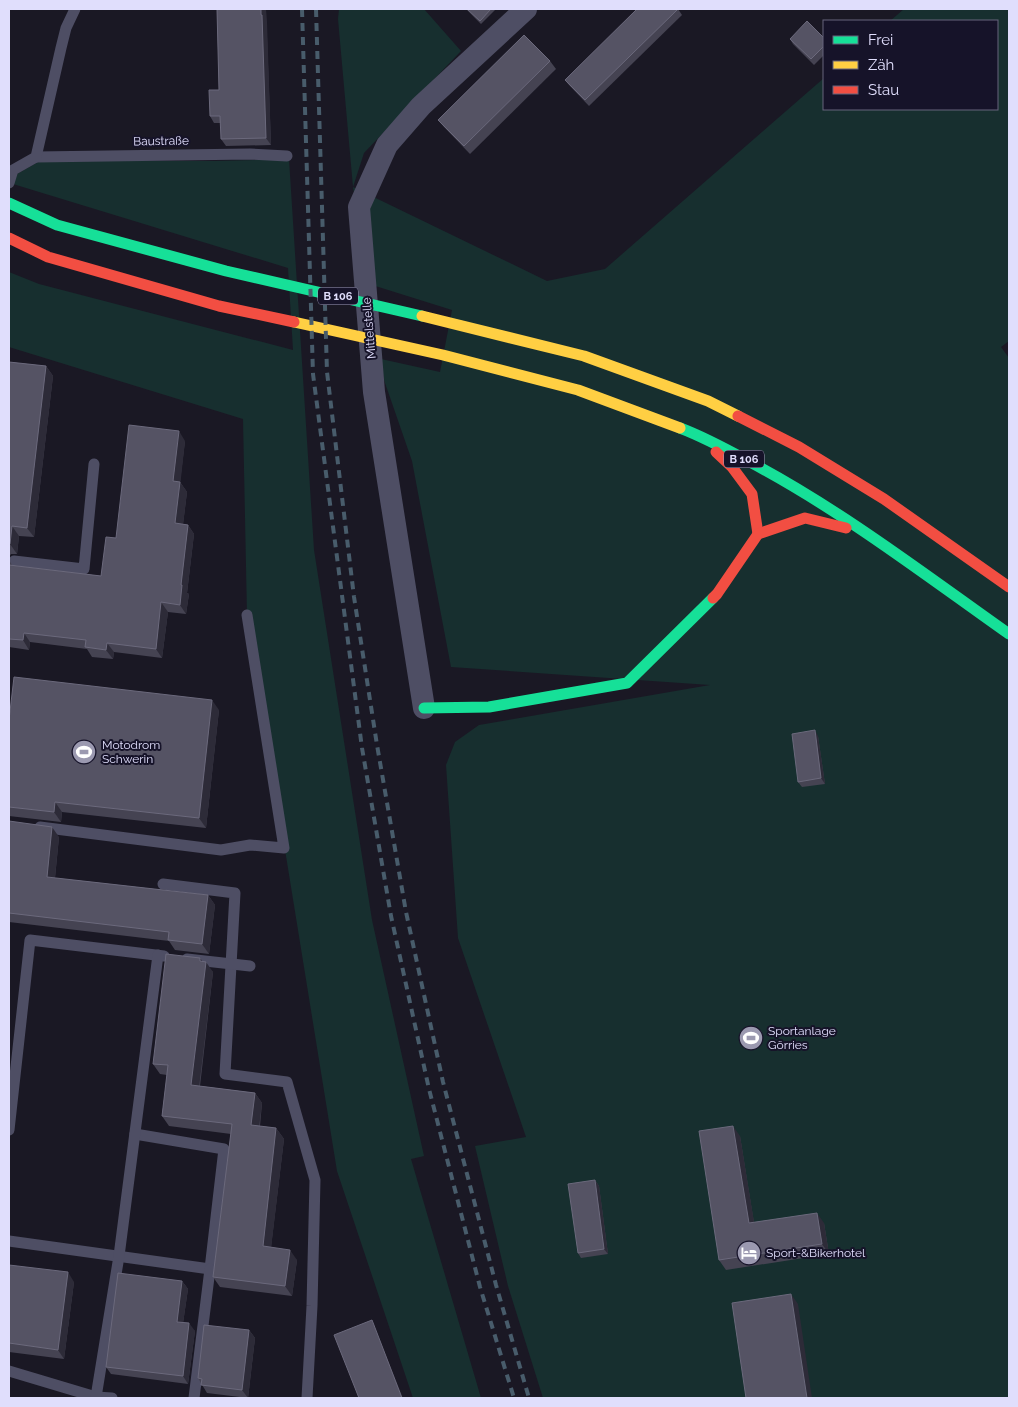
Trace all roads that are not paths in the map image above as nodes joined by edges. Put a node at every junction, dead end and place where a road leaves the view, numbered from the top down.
1 (74, 9) edge
2 (526, 9) edge
3 (287, 156) dead end
4 (36, 157) junction
5 (9, 183) edge
6 (9, 203) edge
7 (9, 238) edge
8 (698, 435) junction
9 (94, 464) dead end
10 (758, 534) junction
11 (868, 534) junction
12 (14, 561) dead end
13 (1009, 587) edge
14 (247, 615) dead end
15 (1009, 634) edge
16 (424, 708) joint
17 (28, 826) edge
18 (163, 884) dead end
19 (158, 955) junction
20 (230, 964) junction
21 (250, 966) dead end
22 (9, 1130) edge
23 (135, 1134) junction
24 (9, 1241) edge
25 (119, 1256) junction
26 (210, 1269) junction
27 (9, 1371) edge
28 (96, 1397) edge
29 (112, 1398) edge
30 (194, 1398) edge
31 (307, 1398) edge

1 - 4 lane
2 - 16 street, Mittelstelle
3 - 4 lane, Baustraße
4 - 5 lane, Baustraße
6 - 13 highway, B 106
7 - 8 highway, B 106
8 - 10 highway
8 - 11 highway, B 106
9 - 12 lane
10 - 11 highway
10 - 16 highway
11 - 15 highway, B 106
14 - 17 lane
18 - 20 lane
19 - 20 lane
19 - 22 lane
19 - 23 lane
20 - 21 lane
20 - 31 lane
23 - 25 lane
23 - 26 lane
24 - 25 lane
25 - 26 lane
25 - 28 lane
26 - 30 lane
27 - 28 lane
28 - 29 lane

